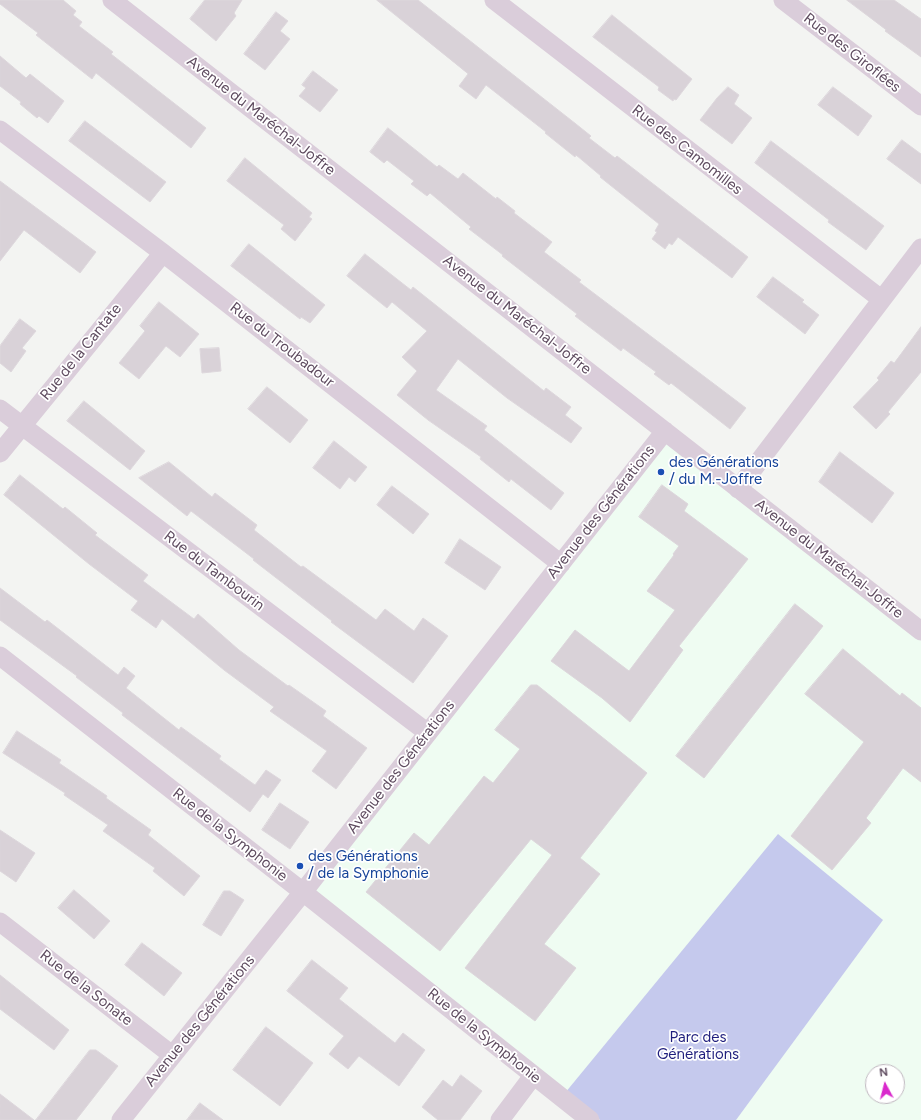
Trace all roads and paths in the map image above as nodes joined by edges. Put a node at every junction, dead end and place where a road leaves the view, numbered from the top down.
1 (112, 0) edge
2 (494, 0) edge
3 (783, 0) edge
4 (921, 106) edge
5 (0, 130) edge
6 (921, 248) edge
7 (163, 253) junction
8 (880, 299) junction
9 (0, 408) edge
10 (22, 425) junction
11 (665, 431) junction
12 (0, 453) edge
13 (738, 488) junction
14 (561, 564) junction
15 (921, 631) edge
16 (0, 656) edge
17 (428, 733) junction
18 (303, 892) junction
19 (0, 922) edge
20 (172, 1055) junction
21 (534, 1076) junction
22 (121, 1120) edge
23 (500, 1120) edge
24 (590, 1120) edge

1 - 11 street, Avenue du Maréchal-Joffre
2 - 8 street, Rue des Camomilles
3 - 4 street, Rue des Giroflées
5 - 7 street, Rue du Troubadour
6 - 8 street
7 - 10 street, Rue de la Cantate
7 - 14 street, Rue du Troubadour
8 - 13 street
9 - 10 street, Rue du Tambourin
10 - 12 street, Rue de la Cantate
10 - 17 street, Rue du Tambourin
11 - 13 street, Avenue du Maréchal-Joffre
11 - 14 street, Avenue des Générations
13 - 15 street, Avenue du Maréchal-Joffre
14 - 17 street, Avenue des Générations
16 - 18 street, Rue de la Symphonie
17 - 18 street, Avenue des Générations
18 - 20 street, Avenue des Générations
18 - 21 street, Rue de la Symphonie
19 - 20 street, Rue de la Sonate
20 - 22 street, Avenue des Générations
21 - 23 street
21 - 24 street, Rue de la Symphonie

